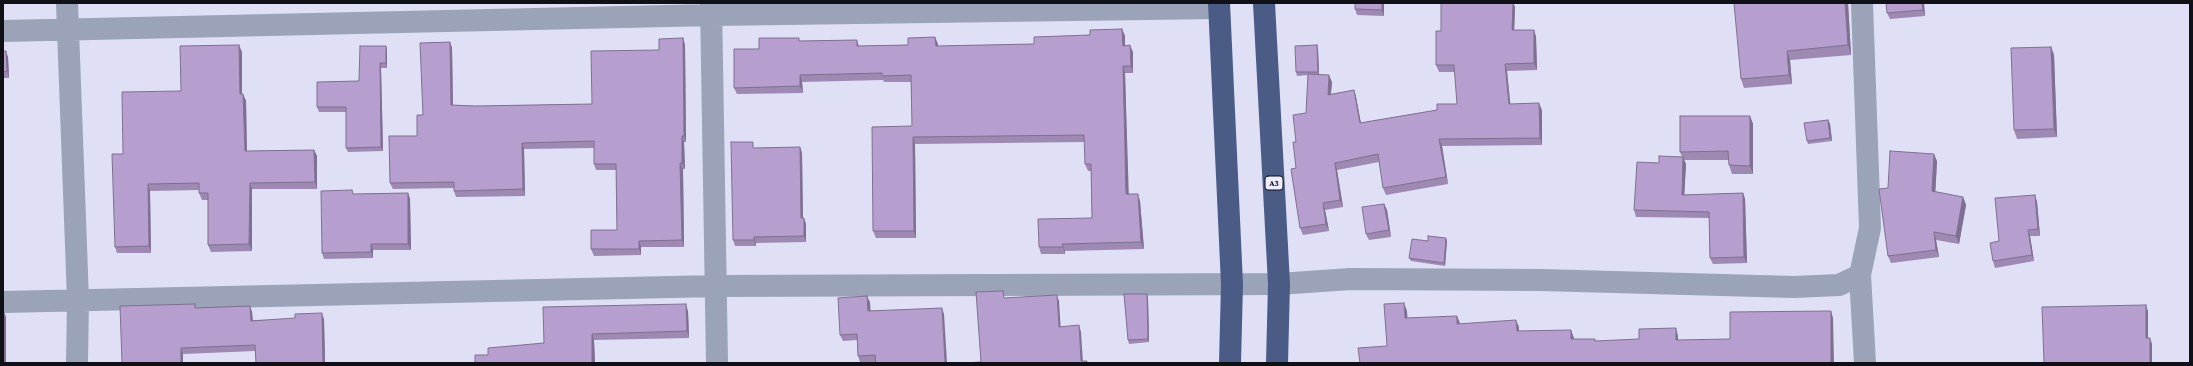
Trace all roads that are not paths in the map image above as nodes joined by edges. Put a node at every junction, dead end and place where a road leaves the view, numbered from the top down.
1 (67, 3) edge
2 (1264, 3) edge
3 (1862, 3) edge
4 (1219, 6) edge
5 (712, 9) edge
6 (67, 30) junction
7 (3, 31) edge
8 (1860, 275) junction
9 (1232, 284) junction
10 (1279, 284) junction
11 (716, 286) junction
12 (78, 300) junction
13 (3, 302) edge
14 (77, 363) edge
15 (717, 363) edge
16 (1230, 363) edge
17 (1276, 363) edge
18 (1865, 363) edge

1 - 6 street
2 - 10 highway, A3
3 - 8 street
4 - 5 street
4 - 9 highway
5 - 6 street
5 - 11 street
6 - 7 street
6 - 12 street
8 - 10 street
8 - 18 street
9 - 10 street
9 - 11 street
9 - 16 highway
10 - 17 highway, A3
11 - 12 street
11 - 15 street
12 - 13 street
12 - 14 street

